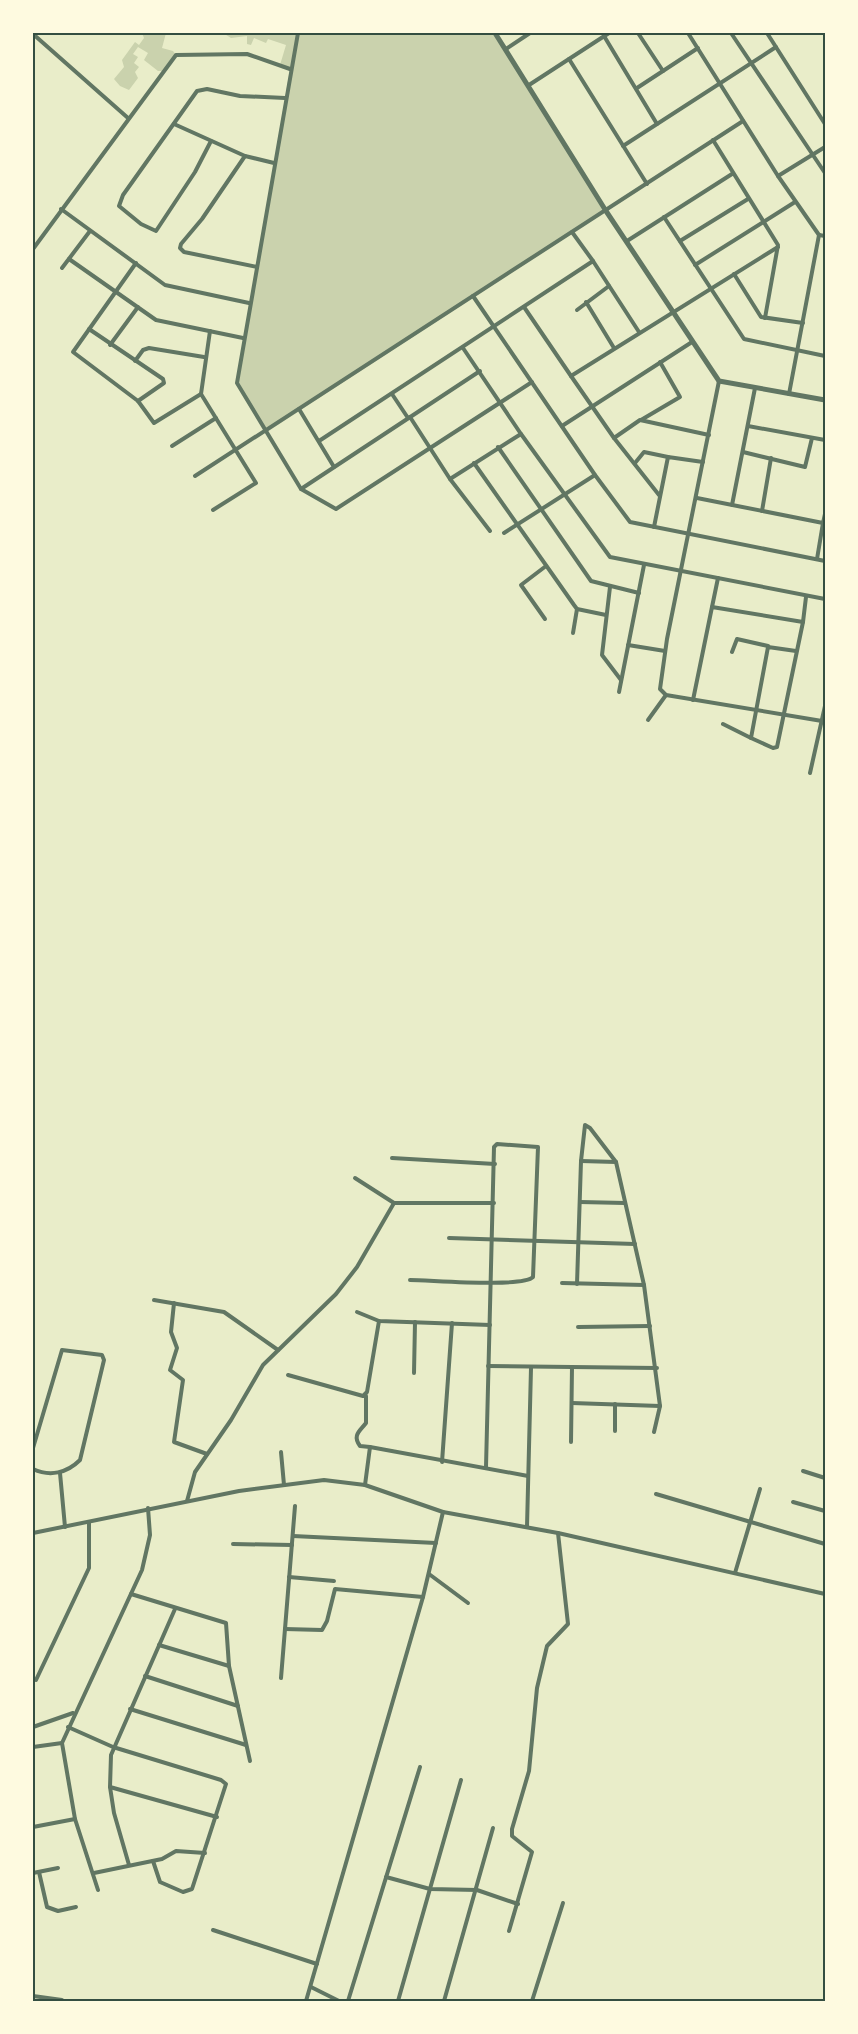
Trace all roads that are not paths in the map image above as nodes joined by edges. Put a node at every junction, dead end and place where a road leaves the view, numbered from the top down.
1 (298, 33) edge
2 (495, 33) edge
3 (531, 33) edge
4 (609, 33) edge
5 (638, 33) edge
6 (688, 33) edge
7 (731, 33) edge
8 (767, 33) edge
9 (33, 34) edge
10 (604, 36) junction
11 (776, 47) junction
12 (698, 48) junction
13 (506, 49) junction
14 (569, 59) junction
15 (750, 65) junction
16 (290, 69) junction
17 (663, 71) junction
18 (720, 84) junction
19 (530, 85) junction
20 (637, 88) junction
21 (285, 98) junction
22 (128, 118) junction
23 (743, 121) junction
24 (825, 123) edge
25 (174, 124) junction
26 (657, 124) junction
27 (713, 140) junction
28 (211, 141) junction
29 (623, 146) junction
30 (825, 147) edge
31 (814, 155) junction
32 (245, 156) junction
33 (274, 163) junction
34 (825, 173) edge
35 (732, 174) junction
36 (778, 176) junction
37 (647, 184) junction
38 (748, 199) junction
39 (795, 202) junction
40 (61, 209) junction
41 (606, 211) junction
42 (664, 217) junction
43 (764, 222) junction
44 (90, 231) junction
45 (572, 232) junction
46 (819, 235) junction
47 (825, 236) edge
48 (627, 241) junction
49 (680, 241) junction
50 (778, 247) junction
51 (33, 249) edge
52 (69, 259) junction
53 (593, 261) junction
54 (136, 263) junction
55 (695, 265) junction
56 (257, 267) junction
57 (62, 268) dead end
58 (734, 274) junction
59 (609, 286) junction
60 (711, 288) junction
61 (115, 292) junction
62 (473, 296) junction
63 (586, 302) junction
64 (249, 303) junction
65 (524, 307) junction
66 (138, 308) junction
67 (577, 310) dead end
68 (674, 313) junction
69 (765, 318) junction
70 (803, 323) junction
71 (495, 327) junction
72 (89, 329) junction
73 (210, 331) junction
74 (639, 332) junction
75 (243, 338) junction
76 (692, 342) junction
77 (110, 345) junction
78 (463, 348) junction
79 (614, 348) junction
80 (798, 351) junction
81 (825, 356) edge
82 (204, 357) junction
83 (135, 361) junction
84 (660, 362) junction
85 (480, 371) junction
86 (571, 376) junction
87 (719, 381) junction
88 (532, 382) junction
89 (755, 388) junction
90 (201, 394) junction
91 (392, 394) junction
92 (789, 394) junction
93 (825, 400) edge
94 (138, 401) junction
95 (499, 403) junction
96 (592, 406) junction
97 (299, 409) junction
98 (216, 418) junction
99 (409, 418) junction
100 (640, 420) junction
101 (561, 426) junction
102 (748, 426) junction
103 (267, 432) junction
104 (521, 434) junction
105 (709, 435) junction
106 (614, 438) junction
107 (812, 438) junction
108 (825, 440) edge
109 (319, 441) junction
110 (172, 446) dead end
111 (498, 447) junction
112 (429, 448) junction
113 (237, 450) junction
114 (743, 452) junction
115 (668, 457) junction
116 (771, 458) junction
117 (703, 462) junction
118 (474, 463) junction
119 (635, 463) junction
120 (334, 467) junction
121 (595, 475) junction
122 (195, 476) dead end
123 (450, 478) junction
124 (301, 489) junction
125 (563, 494) junction
126 (659, 495) junction
127 (697, 498) junction
128 (732, 506) junction
129 (542, 508) junction
130 (213, 510) dead end
131 (762, 511) junction
132 (825, 514) edge
133 (823, 523) junction
134 (518, 524) junction
135 (654, 528) junction
136 (490, 531) dead end
137 (504, 533) dead end
138 (688, 535) junction
139 (817, 559) junction
140 (825, 561) edge
141 (644, 565) junction
142 (546, 566) junction
143 (681, 570) junction
144 (718, 578) junction
145 (610, 587) junction
146 (639, 593) junction
147 (806, 597) junction
148 (825, 599) edge
149 (712, 607) junction
150 (577, 609) junction
151 (606, 615) junction
152 (545, 619) dead end
153 (802, 622) junction
154 (573, 633) dead end
155 (628, 645) junction
156 (769, 646) junction
157 (665, 651) junction
158 (796, 651) junction
159 (732, 652) dead end
160 (621, 680) junction
161 (619, 692) dead end
162 (666, 695) junction
163 (693, 700) junction
164 (825, 706) edge
165 (756, 708) junction
166 (784, 713) junction
167 (648, 720) dead end
168 (822, 722) junction
169 (723, 724) dead end
170 (751, 738) junction
171 (810, 773) dead end
172 (392, 1158) dead end
173 (581, 1161) junction
174 (616, 1162) junction
175 (495, 1164) junction
176 (355, 1178) dead end
177 (580, 1202) junction
178 (394, 1203) junction
179 (494, 1203) junction
180 (625, 1203) junction
181 (449, 1238) dead end
182 (492, 1240) junction
183 (536, 1241) junction
184 (577, 1243) junction
185 (635, 1244) junction
186 (410, 1280) dead end
187 (490, 1282) junction
188 (561, 1283) dead end
189 (577, 1284) junction
190 (644, 1285) junction
191 (154, 1300) dead end
192 (174, 1304) junction
193 (357, 1312) dead end
194 (379, 1321) junction
195 (415, 1322) junction
196 (452, 1323) junction
197 (490, 1325) junction
198 (650, 1326) junction
199 (578, 1327) dead end
200 (279, 1350) junction
201 (488, 1366) junction
202 (572, 1367) junction
203 (531, 1368) junction
204 (657, 1368) junction
205 (414, 1373) dead end
206 (288, 1375) dead end
207 (366, 1395) junction
208 (572, 1403) junction
209 (615, 1404) junction
210 (660, 1406) junction
211 (615, 1431) dead end
212 (654, 1432) dead end
213 (571, 1442) dead end
214 (370, 1447) junction
215 (33, 1448) edge
216 (281, 1452) dead end
217 (207, 1454) junction
218 (442, 1462) junction
219 (486, 1467) junction
220 (33, 1469) edge
221 (803, 1471) dead end
222 (60, 1473) junction
223 (528, 1476) junction
224 (825, 1478) edge
225 (284, 1485) junction
226 (365, 1485) junction
227 (760, 1489) dead end
228 (656, 1494) dead end
229 (187, 1501) junction
230 (793, 1502) dead end
231 (295, 1506) dead end
232 (148, 1508) junction
233 (825, 1511) edge
234 (443, 1512) junction
235 (89, 1522) junction
236 (750, 1522) junction
237 (65, 1527) junction
238 (527, 1527) junction
239 (33, 1533) edge
240 (558, 1533) junction
241 (292, 1536) junction
242 (233, 1544) dead end
243 (436, 1544) junction
244 (292, 1545) junction
245 (825, 1545) edge
246 (735, 1573) junction
247 (429, 1574) junction
248 (289, 1576) junction
249 (334, 1581) dead end
250 (131, 1594) junction
251 (825, 1594) edge
252 (423, 1597) junction
253 (468, 1603) dead end
254 (175, 1609) junction
255 (285, 1629) junction
256 (159, 1645) junction
257 (229, 1666) junction
258 (145, 1676) junction
259 (281, 1678) dead end
260 (36, 1680) dead end
261 (238, 1706) junction
262 (130, 1709) junction
263 (74, 1713) junction
264 (33, 1727) edge
265 (68, 1727) junction
266 (62, 1743) junction
267 (246, 1745) junction
268 (33, 1747) edge
269 (113, 1747) junction
270 (250, 1761) dead end
271 (420, 1767) dead end
272 (461, 1780) dead end
273 (110, 1787) junction
274 (217, 1817) junction
275 (75, 1819) junction
276 (33, 1827) edge
277 (493, 1828) dead end
278 (205, 1853) junction
279 (153, 1861) junction
280 (129, 1865) junction
281 (58, 1868) dead end
282 (39, 1872) junction
283 (33, 1873) edge
284 (94, 1874) junction
285 (386, 1876) junction
286 (430, 1888) junction
287 (98, 1890) dead end
288 (477, 1890) junction
289 (563, 1903) dead end
290 (518, 1904) junction
291 (75, 1907) dead end
292 (213, 1930) dead end
293 (509, 1930) dead end
294 (317, 1964) junction
295 (311, 1986) junction
296 (33, 1996) edge
297 (62, 2000) edge
298 (306, 2001) edge
299 (339, 2001) edge
300 (348, 2001) edge
301 (398, 2001) edge
302 (444, 2001) edge
303 (532, 2001) edge

1 - 16 street
2 - 13 street
3 - 13 street
4 - 10 street
5 - 17 street
6 - 12 street
7 - 15 street
8 - 11 street
9 - 22 street
10 - 14 street
10 - 20 street
11 - 15 street
11 - 24 street
12 - 17 street
12 - 18 street
13 - 19 street
14 - 19 street
14 - 29 street
15 - 18 street
15 - 31 street
16 - 21 street
16 - 22 street
17 - 20 street
18 - 23 street
18 - 26 street
19 - 41 street
20 - 26 street
21 - 25 street
21 - 33 street
22 - 40 street
23 - 27 street
23 - 36 street
25 - 28 street
25 - 28 street
26 - 29 street
27 - 35 street
27 - 37 street
28 - 32 street
29 - 37 street
30 - 31 street
31 - 34 street
31 - 36 street
32 - 33 street
32 - 56 street
33 - 56 street
35 - 38 street
35 - 42 street
36 - 39 street
37 - 41 street
38 - 43 street
38 - 49 street
39 - 43 street
39 - 46 street
40 - 44 street
40 - 51 street
41 - 45 street
41 - 48 street
42 - 48 street
42 - 49 street
43 - 50 street
43 - 55 street
44 - 52 street
44 - 54 street
45 - 53 street
45 - 62 street
46 - 47 street
46 - 70 street
48 - 68 street
49 - 55 street
50 - 58 street
50 - 69 street
52 - 57 street
52 - 61 street
53 - 59 street
53 - 65 street
54 - 61 street
54 - 64 street
55 - 60 street
56 - 64 street
58 - 60 street
58 - 69 street
59 - 63 street
59 - 74 street
60 - 68 street
60 - 80 street
61 - 66 street
61 - 72 street
62 - 71 street
62 - 97 street
63 - 67 street
63 - 79 street
64 - 75 street
65 - 71 street
65 - 86 street
66 - 73 street
66 - 77 street
68 - 74 street
68 - 76 street
69 - 70 street
70 - 80 street
71 - 78 street
71 - 88 street
72 - 77 street
72 - 94 street
73 - 75 street
73 - 82 street
74 - 79 street
75 - 103 street
76 - 84 street
76 - 87 street
77 - 83 street
78 - 85 street
78 - 91 street
79 - 86 street
80 - 81 street
80 - 92 street
82 - 83 street
82 - 90 street
83 - 94 street
84 - 96 street
84 - 100 street
85 - 95 street
85 - 99 street
86 - 96 street
87 - 89 street
87 - 105 street
88 - 95 street
88 - 101 street
89 - 92 street
89 - 102 street
90 - 94 street
90 - 98 street
91 - 99 street
91 - 109 street
92 - 93 street
95 - 104 street
95 - 112 street
96 - 101 street
96 - 106 street
97 - 103 street
97 - 109 street
98 - 110 street
98 - 113 street
99 - 112 street
99 - 120 street
100 - 105 street
100 - 106 street
101 - 121 street
102 - 107 street
102 - 114 street
103 - 113 street
103 - 124 street
104 - 111 street
104 - 125 street
105 - 117 street
106 - 119 street
107 - 108 street
107 - 116 street
109 - 120 street
111 - 118 street
111 - 129 street
112 - 123 street
112 - 124 street
113 - 122 street
113 - 130 street
114 - 116 street
114 - 128 street
115 - 117 street
115 - 119 street
115 - 126 street
116 - 131 street
117 - 127 street
118 - 123 street
118 - 134 street
119 - 126 street
120 - 124 street
121 - 125 street
121 - 135 street
123 - 136 street
125 - 129 street
125 - 141 street
126 - 135 street
127 - 128 street
127 - 138 street
128 - 131 street
129 - 134 street
129 - 145 street
131 - 133 street
132 - 133 street
133 - 139 street
134 - 137 street
134 - 142 street
135 - 138 street
138 - 139 street
138 - 143 street
139 - 140 street
141 - 143 street
141 - 146 street
142 - 150 street
142 - 152 street
143 - 144 street
143 - 157 street
144 - 147 street
144 - 149 street
145 - 146 street
145 - 151 street
146 - 155 street
147 - 148 street
147 - 153 street
149 - 153 street
149 - 163 street
150 - 151 street
150 - 154 street
151 - 160 street
153 - 158 street
155 - 157 street
155 - 160 street
156 - 158 street
156 - 159 street
156 - 165 street
157 - 162 street
158 - 166 street
160 - 161 street
162 - 163 street
162 - 167 street
163 - 165 street
164 - 168 street
165 - 166 street
165 - 170 street
166 - 168 street
166 - 170 street
168 - 171 street
169 - 170 street
172 - 175 street
173 - 174 street
173 - 174 street
173 - 177 street
174 - 180 street
175 - 179 street
175 - 183 street
176 - 178 street
177 - 180 street
177 - 184 street
178 - 179 street
178 - 200 street
179 - 182 street
180 - 185 street
181 - 182 street
182 - 183 street
182 - 187 street
183 - 184 street
183 - 187 street
184 - 185 street
184 - 189 street
185 - 190 street
186 - 187 street
187 - 197 street
188 - 189 street
189 - 190 street
190 - 198 street
191 - 192 street
192 - 200 street
192 - 217 street
193 - 194 street
194 - 195 street
194 - 207 street
195 - 196 street
195 - 205 street
196 - 197 street
196 - 218 street
197 - 201 street
198 - 199 street
198 - 204 street
200 - 217 street
201 - 203 street
201 - 219 street
202 - 203 street
202 - 204 street
202 - 208 street
203 - 223 street
204 - 210 street
206 - 207 street
207 - 214 street
208 - 209 street
208 - 213 street
209 - 210 street
209 - 211 street
210 - 212 street
214 - 218 street
214 - 226 street
215 - 222 street
216 - 225 street
217 - 229 street
218 - 219 street
219 - 223 street
220 - 222 street
221 - 224 street
222 - 237 street
223 - 238 street
225 - 226 street
225 - 229 street
226 - 234 street
227 - 236 street
228 - 236 street
229 - 232 street
230 - 233 street
231 - 241 street
232 - 235 street
232 - 250 street
234 - 238 street
234 - 243 street
235 - 237 street
235 - 260 street
236 - 245 street
236 - 246 street
237 - 239 street
238 - 240 street
240 - 246 street
240 - 290 street
241 - 243 street
241 - 244 street
242 - 244 street
243 - 247 street
244 - 248 street
246 - 251 street
247 - 252 street
247 - 253 street
248 - 249 street
248 - 255 street
250 - 254 street
250 - 263 street
252 - 255 street
252 - 294 street
254 - 256 street
254 - 257 street
255 - 259 street
256 - 257 street
256 - 258 street
257 - 261 street
258 - 261 street
258 - 262 street
261 - 267 street
262 - 267 street
262 - 269 street
263 - 264 street
263 - 265 street
265 - 266 street
265 - 269 street
266 - 268 street
266 - 275 street
267 - 270 street
269 - 273 street
269 - 274 street
271 - 285 street
272 - 286 street
273 - 274 street
273 - 280 street
274 - 278 street
275 - 276 street
275 - 284 street
277 - 288 street
278 - 279 street
278 - 279 street
279 - 280 street
280 - 284 street
281 - 282 street
282 - 283 street
282 - 291 street
284 - 287 street
285 - 286 street
285 - 300 street
286 - 288 street
286 - 301 street
288 - 290 street
288 - 302 street
289 - 303 street
290 - 293 street
292 - 294 street
294 - 295 street
295 - 298 street
295 - 299 street
296 - 297 street

